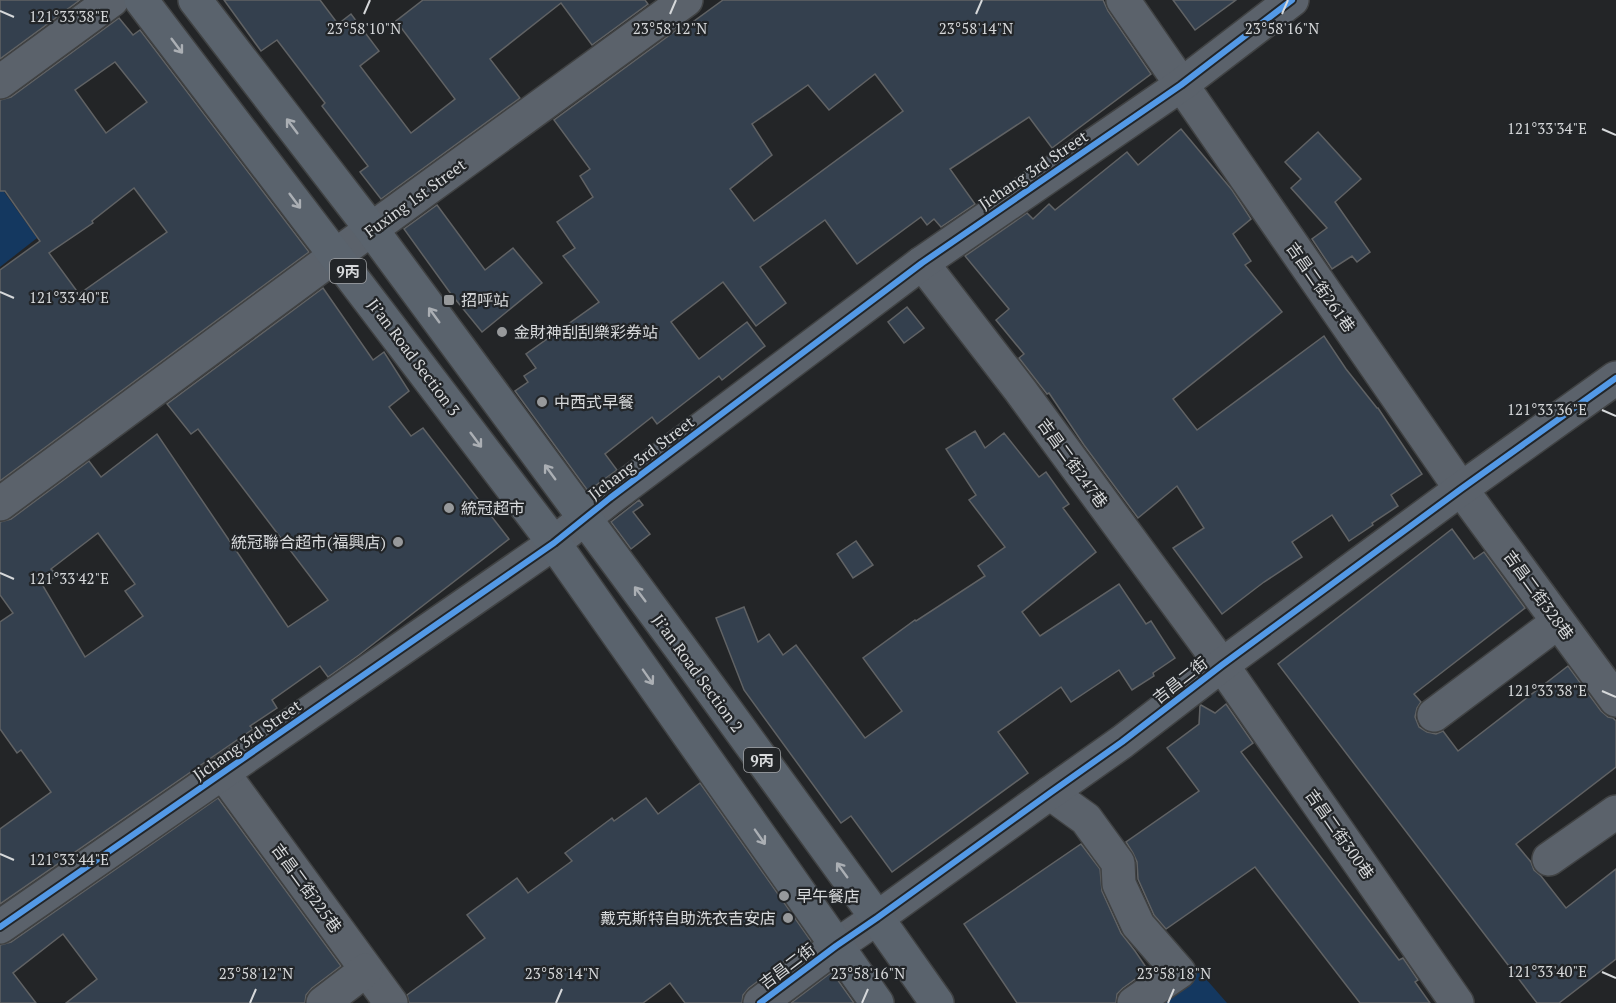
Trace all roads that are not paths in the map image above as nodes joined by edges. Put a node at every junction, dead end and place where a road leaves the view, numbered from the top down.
1 (112, 0) edge
2 (141, 0) edge
3 (195, 0) edge
4 (686, 0) edge
5 (1123, 0) edge
6 (1292, 0) edge
7 (0, 82) edge
8 (1181, 85) junction
9 (372, 230) junction
10 (336, 255) junction
11 (922, 263) junction
12 (1616, 378) edge
13 (1461, 489) junction
14 (0, 504) edge
15 (584, 519) junction
16 (554, 543) junction
17 (1558, 622) junction
18 (1222, 665) junction
19 (1616, 700) edge
20 (1434, 716) dead end
21 (223, 773) junction
22 (1050, 793) junction
23 (1616, 812) edge
24 (1550, 859) dead end
25 (878, 918) junction
26 (0, 927) edge
27 (836, 946) junction
28 (366, 970) junction
29 (323, 1003) edge
30 (391, 1003) edge
31 (760, 1003) edge
32 (876, 1003) edge
33 (937, 1003) edge
34 (1134, 1003) edge
35 (1457, 1003) edge

1 - 7 street
2 -> 10 main road, Ji’an Road Section 3 / 9丙
9 -> 3 main road, 9丙
4 - 9 street, Fuxing 1st Street
5 - 8 street, 吉昌二街261巷
6 - 8 street, Jichang 3rd Street
8 - 11 street, Jichang 3rd Street
8 - 13 street, 吉昌二街261巷
9 - 10 street, Fuxing 1st Street
15 -> 9 main road, 9丙
10 - 14 street, Fuxing 1st Street
10 -> 16 main road, Ji’an Road Section 3 / 9丙
11 - 15 street, Jichang 3rd Street
11 - 18 street, 吉昌二街247巷
12 - 13 street, 吉昌二街
13 - 17 street, 吉昌二街328巷
13 - 18 street, 吉昌二街
15 - 16 street, Jichang 3rd Street
25 -> 15 main road, Ji’an Road Section 2 / 9丙
16 - 21 street, Jichang 3rd Street
16 -> 27 main road, 9丙
17 - 19 street, 吉昌二街328巷
17 - 20 street
18 - 22 street, 吉昌二街
18 - 35 street, 吉昌二街300巷
21 - 26 street, Jichang 3rd Street
21 - 28 street, 吉昌二街225巷
22 - 25 street, 吉昌二街
22 - 34 street
23 - 24 street
25 - 27 street, 吉昌二街
25 - 33 main road, Ji’an Road Section 2 / 9丙
27 - 31 street, 吉昌二街
27 - 32 main road, 9丙
28 - 29 street
28 - 30 street, 吉昌二街225巷

